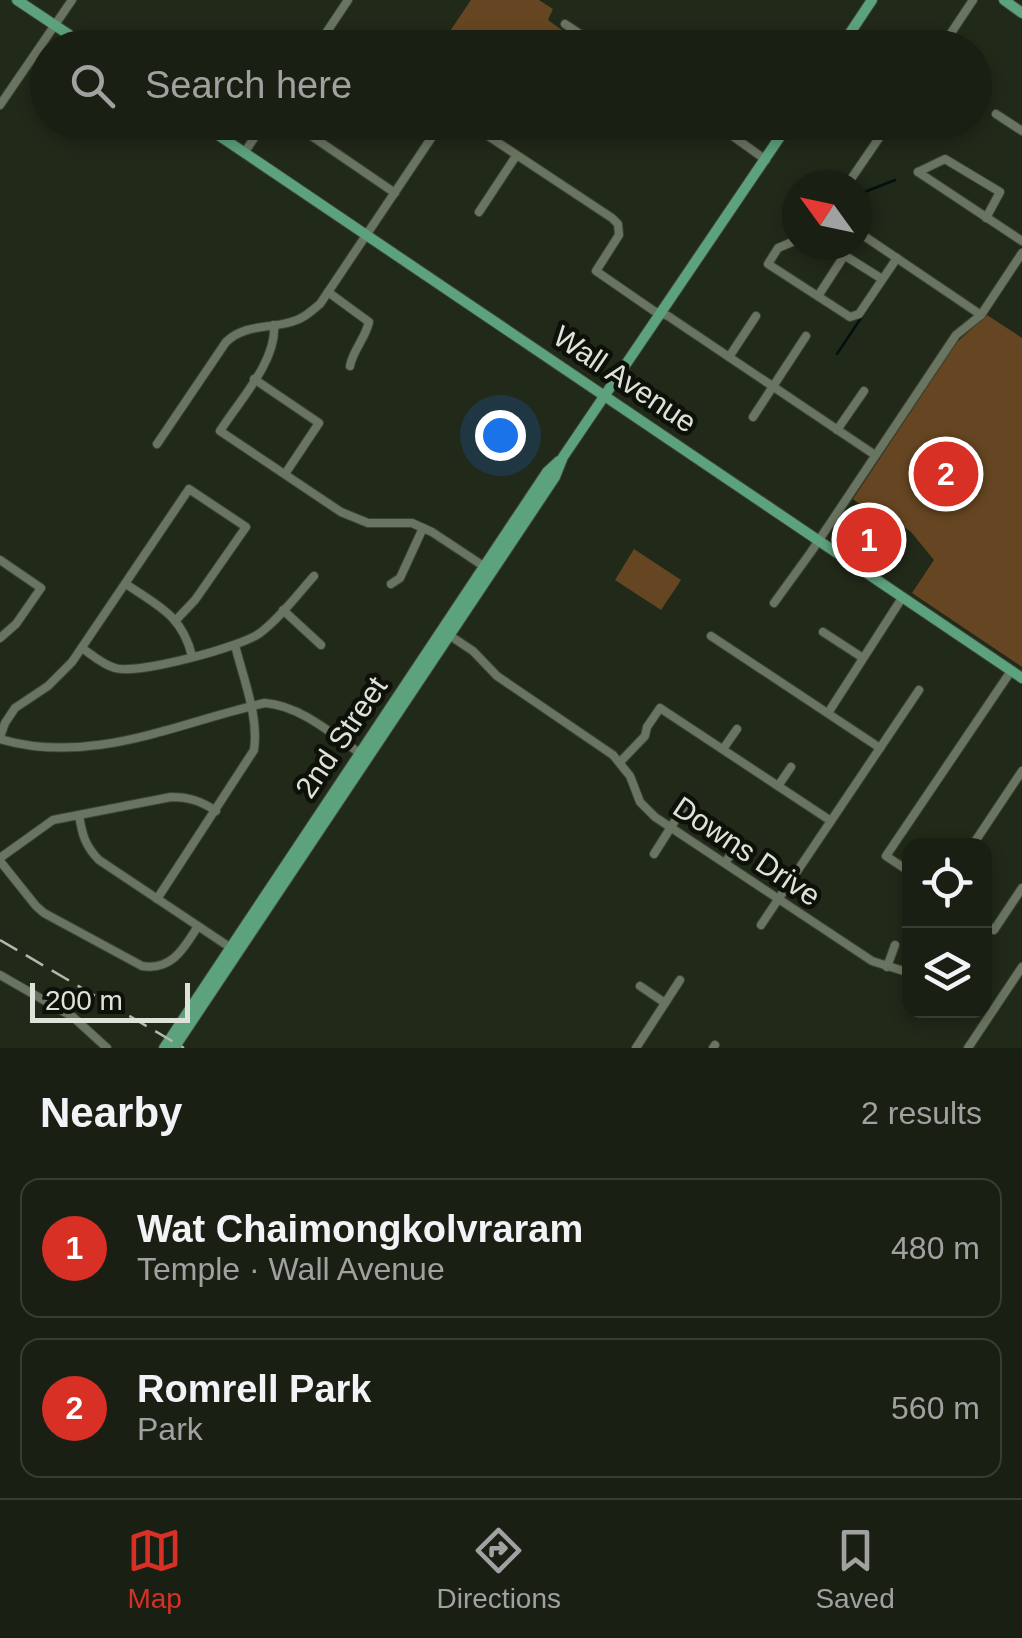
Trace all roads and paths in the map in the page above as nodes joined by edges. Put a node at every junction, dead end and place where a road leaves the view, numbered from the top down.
1 (17, 0) edge
2 (72, 0) edge
3 (348, 0) edge
4 (872, 0) edge
5 (973, 0) edge
6 (1004, 0) edge
7 (1022, 12) edge
8 (564, 24) dead end
9 (55, 25) junction
10 (52, 30) edge
11 (62, 30) edge
12 (328, 30) edge
13 (573, 30) edge
14 (852, 30) edge
15 (953, 30) edge
16 (30, 61) edge
17 (0, 104) edge
18 (996, 114) dead end
19 (1022, 131) edge
20 (224, 140) edge
21 (253, 140) edge
22 (317, 140) edge
23 (430, 140) edge
24 (493, 140) edge
25 (738, 140) edge
26 (779, 140) edge
27 (878, 140) edge
28 (244, 154) junction
29 (516, 156) junction
30 (766, 160) junction
31 (857, 170) edge
32 (395, 193) junction
33 (479, 212) dead end
34 (986, 218) junction
35 (366, 235) junction
36 (872, 241) edge
37 (1022, 241) edge
38 (782, 246) edge
39 (1022, 254) edge
40 (897, 258) junction
41 (841, 260) edge
42 (851, 260) edge
43 (882, 279) junction
44 (328, 292) junction
45 (818, 296) junction
46 (662, 314) junction
47 (981, 314) junction
48 (756, 316) dead end
49 (274, 325) junction
50 (806, 336) dead end
51 (729, 357) junction
52 (350, 366) dead end
53 (254, 379) junction
54 (773, 386) junction
55 (864, 391) dead end
56 (605, 396) junction
57 (753, 417) dead end
58 (837, 430) junction
59 (157, 444) dead end
60 (874, 455) junction
61 (284, 474) junction
62 (423, 528) junction
63 (818, 541) junction
64 (0, 560) edge
65 (488, 569) junction
66 (314, 576) dead end
67 (126, 584) junction
68 (391, 584) dead end
69 (902, 598) junction
70 (774, 603) dead end
71 (283, 610) junction
72 (176, 619) junction
73 (823, 632) dead end
74 (446, 633) junction
75 (711, 636) dead end
76 (0, 638) edge
77 (235, 645) junction
78 (321, 645) dead end
79 (82, 648) junction
80 (192, 656) junction
81 (864, 658) junction
82 (1011, 671) junction
83 (1022, 678) edge
84 (919, 690) dead end
85 (250, 706) junction
86 (828, 713) junction
87 (736, 728) dead end
88 (0, 738) edge
89 (723, 748) junction
90 (880, 748) junction
91 (364, 756) junction
92 (620, 762) junction
93 (790, 767) dead end
94 (1022, 771) edge
95 (778, 786) junction
96 (686, 806) dead end
97 (216, 811) junction
98 (79, 815) junction
99 (831, 822) junction
100 (671, 828) junction
101 (977, 838) edge
102 (739, 842) dead end
103 (654, 854) dead end
104 (0, 859) edge
105 (724, 863) junction
106 (902, 867) edge
107 (1022, 888) edge
108 (157, 899) junction
109 (779, 899) junction
110 (762, 925) dead end
111 (198, 926) junction
112 (991, 928) edge
113 (895, 945) dead end
114 (234, 950) junction
115 (886, 966) junction
116 (1022, 968) edge
117 (902, 971) edge
118 (0, 975) edge
119 (680, 980) dead end
120 (640, 986) dead end
121 (992, 1001) edge
122 (666, 1003) junction
123 (997, 1004) junction
124 (640, 1046) edge
125 (107, 1048) edge
126 (164, 1048) edge
127 (174, 1048) edge
128 (968, 1048) edge

1 - 9 main road
2 - 9 street
3 - 12 street
4 - 14 main road
5 - 15 street
6 - 7 main road
8 - 13 street
9 - 10 street
9 - 11 main road
16 - 17 street
18 - 19 street
20 - 28 main road, Wall Avenue
21 - 28 street
22 - 32 street
23 - 32 street
24 - 29 street
25 - 30 street
26 - 30 main road, 2nd Street
27 - 31 street
28 - 35 main road, Wall Avenue
29 - 33 street
29 - 46 street
30 - 46 main road, 2nd Street
32 - 35 street
34 - 34 street
34 - 37 street
35 - 44 street
35 - 56 main road, Wall Avenue
36 - 40 street
38 - 45 street
39 - 47 street
40 - 43 street
40 - 47 street
41 - 45 street
42 - 43 street
43 - 45 street
44 - 49 street
44 - 52 street
46 - 51 street
46 - 56 main road, 2nd Street
47 - 60 street
48 - 51 street
49 - 53 street
49 - 59 street
50 - 54 street
51 - 54 street
53 - 61 street
53 - 61 street
54 - 57 street
54 - 58 street
55 - 58 street
56 - 63 main road, Wall Avenue
56 - 65 main road, 2nd Street
58 - 60 street
60 - 63 street
61 - 62 street
62 - 65 street
62 - 68 street
63 - 69 main road, Wall Avenue
63 - 70 street
64 - 76 street
65 - 74 main road, 2nd Street
66 - 71 street
67 - 72 street
67 - 72 street
67 - 79 street
69 - 81 street
69 - 82 main road, Wall Avenue
71 - 77 street
71 - 78 street
72 - 80 street
73 - 81 street
74 - 91 main road, 2nd Street
74 - 92 street, Downs Drive
75 - 86 street
77 - 80 street
77 - 85 street
79 - 80 street
79 - 88 street
81 - 86 street
82 - 83 main road, Wall Avenue
82 - 106 street
84 - 90 street
85 - 88 street
85 - 91 street
85 - 97 street
86 - 90 street
87 - 89 street
89 - 92 street
89 - 95 street
90 - 99 street
91 - 114 main road, 2nd Street
92 - 100 street, Downs Drive
93 - 95 street
94 - 101 street
95 - 99 street
96 - 100 street
97 - 98 street
97 - 108 street
98 - 104 street
98 - 108 street
99 - 109 street
100 - 103 street
100 - 105 street, Downs Drive
102 - 105 street
104 - 111 street
105 - 109 street, Downs Drive
107 - 112 street
108 - 111 street
109 - 110 street
109 - 115 street, Downs Drive
111 - 114 street
113 - 115 street
114 - 126 main road, 2nd Street
114 - 127 main road, 2nd Street
115 - 117 street, Downs Drive
116 - 123 street
118 - 125 street
119 - 122 street
120 - 122 street
121 - 123 street
122 - 124 street
123 - 128 street

